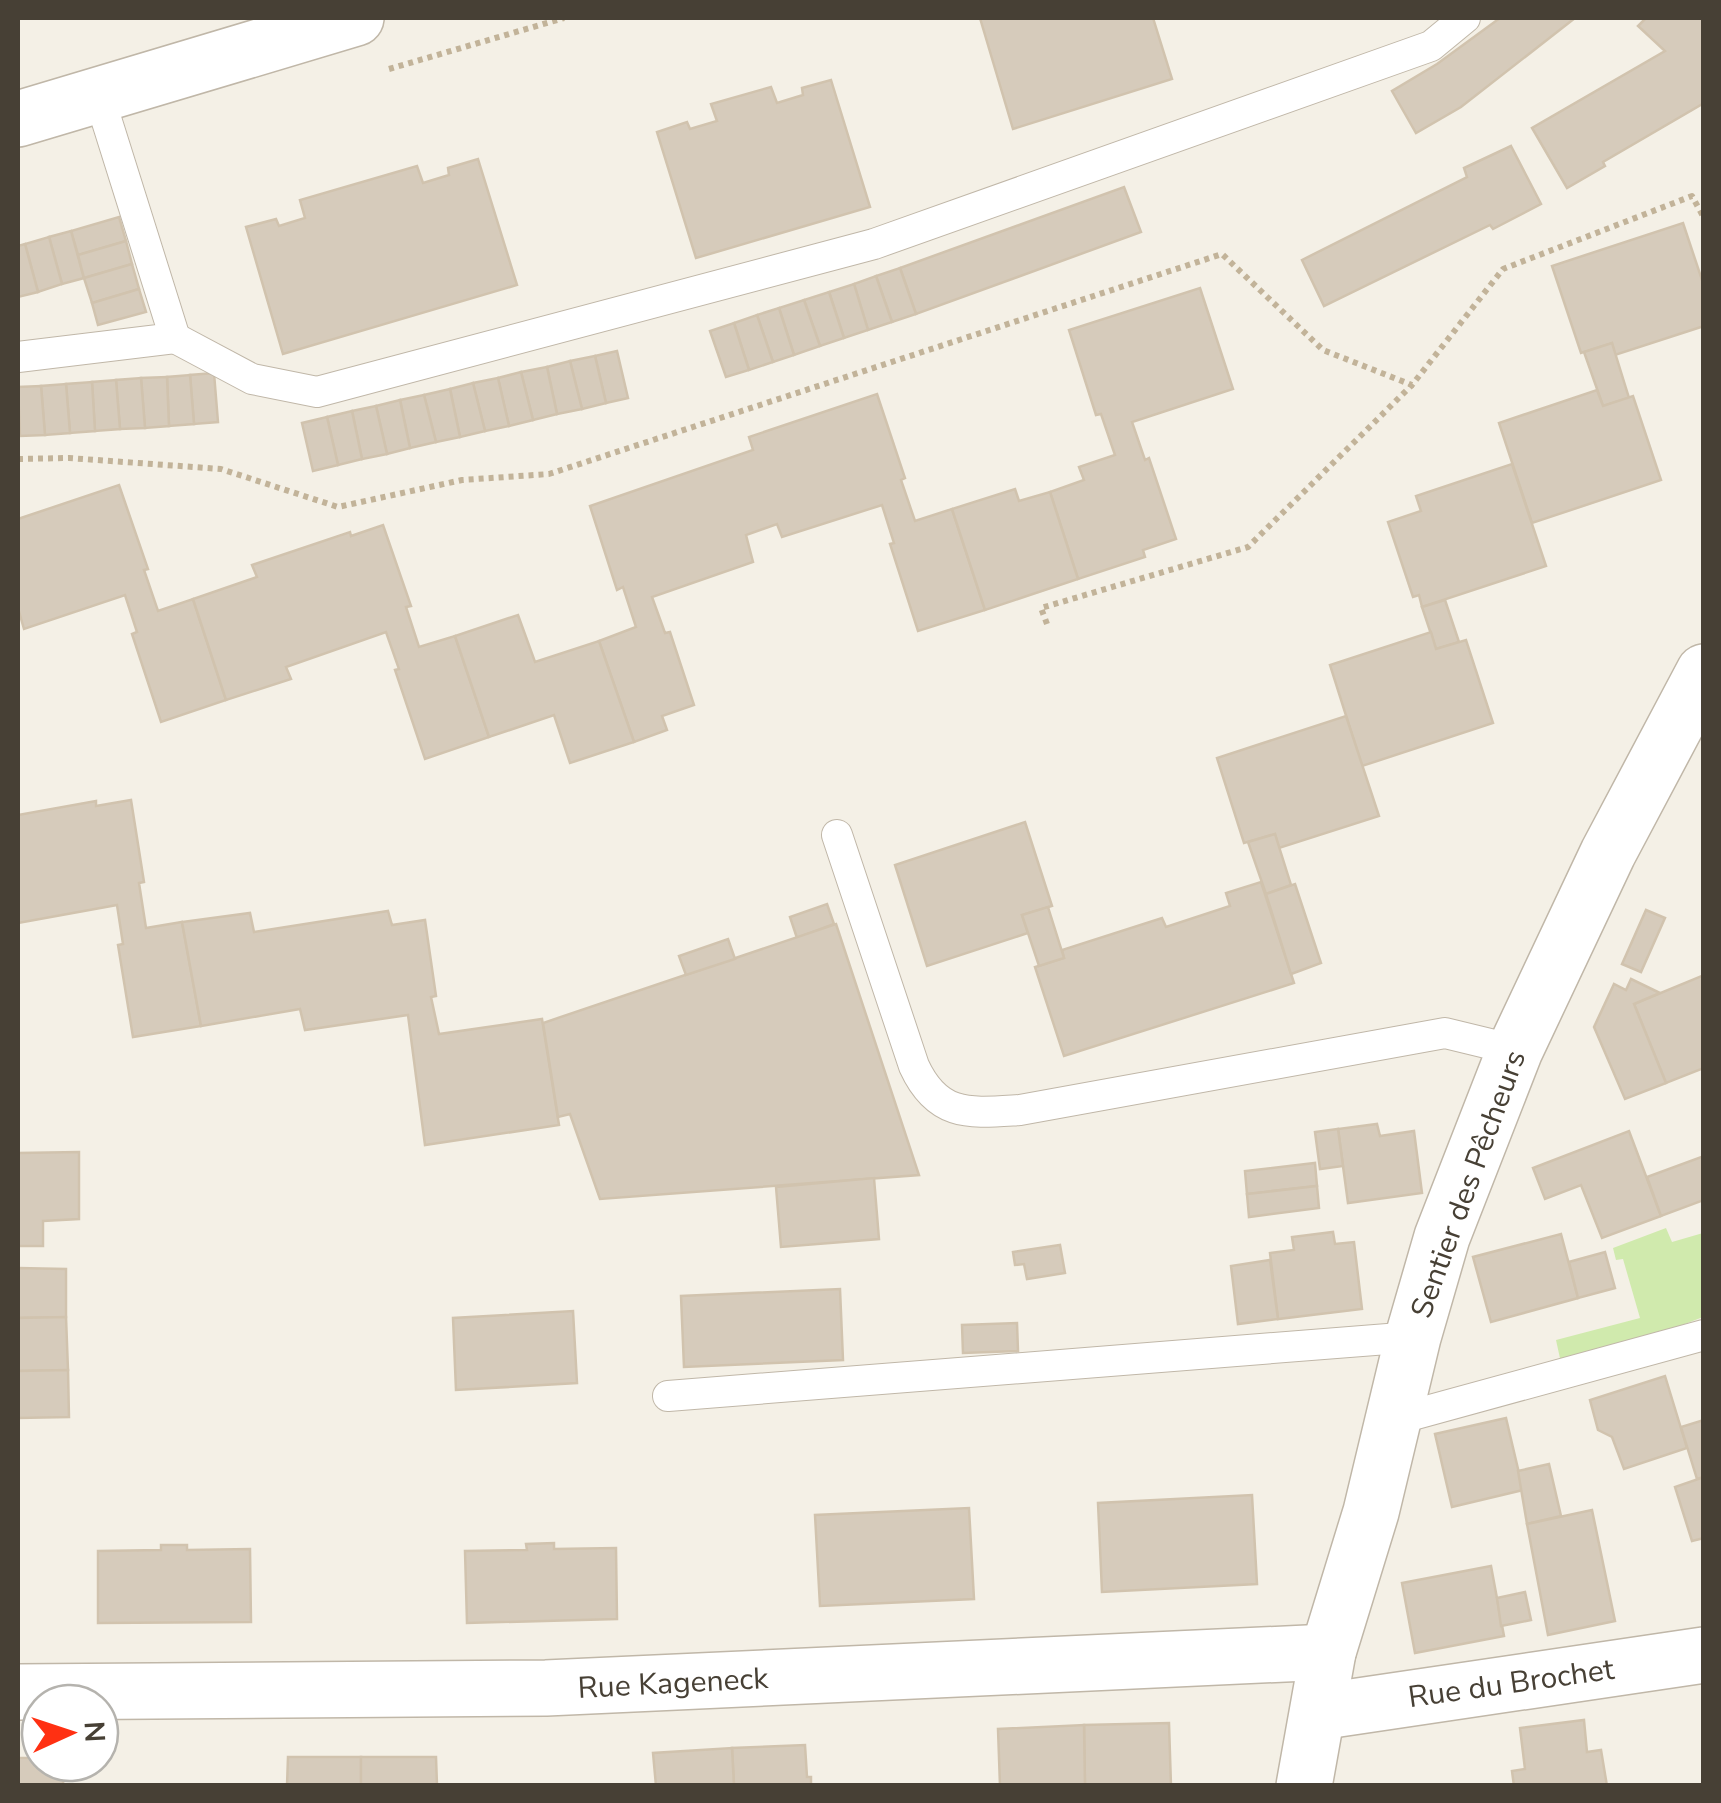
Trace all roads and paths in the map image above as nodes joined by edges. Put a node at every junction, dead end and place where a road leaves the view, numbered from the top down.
1 (356, 18) edge
2 (1465, 18) edge
3 (98, 93) junction
4 (18, 119) edge
5 (1704, 218) edge
6 (175, 338) junction
7 (18, 357) edge
8 (1412, 385) junction
9 (18, 459) edge
10 (1047, 624) dead end
11 (1704, 672) edge
12 (837, 835) dead end
13 (1515, 1050) junction
14 (1704, 1335) edge
15 (1413, 1337) junction
16 (668, 1396) dead end
17 (1394, 1420) junction
18 (1328, 1652) junction
19 (1704, 1655) edge
20 (18, 1692) edge
21 (1318, 1712) junction
22 (1304, 1786) edge

1 - 3 street
2 - 6 lane
3 - 4 street
3 - 6 lane
5 - 8 path
6 - 7 lane
8 - 9 path
8 - 10 path
11 - 13 street, Sentier des Pêcheurs
12 - 13 lane
13 - 15 street, Sentier des Pêcheurs
14 - 17 lane
15 - 16 lane
15 - 17 street, Sentier des Pêcheurs
17 - 18 street, Sentier des Pêcheurs
18 - 20 street, Rue Kageneck
18 - 21 street, Sentier des Pêcheurs
19 - 21 street, Rue du Brochet
21 - 22 street, Sentier des Pêcheurs

